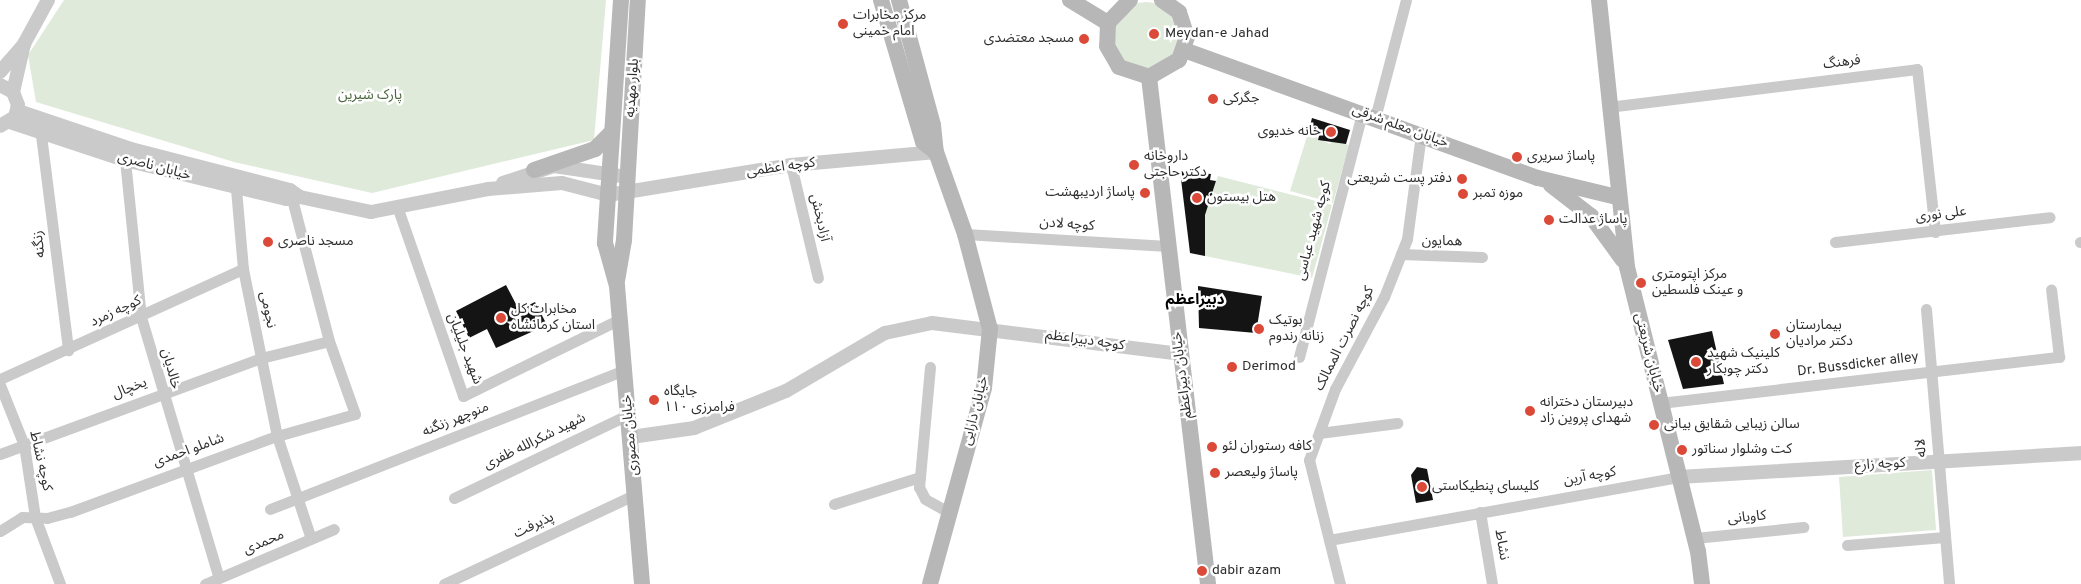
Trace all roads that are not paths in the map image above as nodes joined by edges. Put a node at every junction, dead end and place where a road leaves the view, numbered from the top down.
1 (48, 0) edge
2 (881, 0) edge
3 (899, 0) edge
4 (1070, 0) edge
5 (1130, 0) edge
6 (1162, 0) edge
7 (1406, 0) edge
8 (1599, 0) edge
9 (621, 5) edge
10 (638, 5) edge
11 (1108, 23) junction
12 (24, 44) junction
13 (1184, 50) junction
14 (0, 72) edge
15 (1149, 77) junction
16 (0, 85) edge
17 (13, 92) junction
18 (1608, 107) junction
19 (1368, 116) junction
20 (9, 120) edge
21 (611, 133) junction
22 (1421, 134) junction
23 (41, 135) junction
24 (936, 152) junction
25 (125, 160) junction
26 (791, 165) junction
27 (534, 170) junction
28 (610, 176) junction
29 (1538, 178) junction
30 (627, 184) junction
31 (236, 188) junction
32 (488, 188) junction
33 (293, 195) junction
34 (608, 195) junction
35 (1617, 197) junction
36 (398, 209) junction
37 (2050, 217) dead end
38 (1934, 232) junction
39 (965, 234) junction
40 (1835, 242) dead end
41 (1168, 246) junction
42 (1401, 254) junction
43 (1482, 257) dead end
44 (1627, 267) junction
45 (243, 269) junction
46 (818, 278) dead end
47 (617, 286) junction
48 (2051, 289) dead end
49 (1926, 309) dead end
50 (140, 317) junction
51 (620, 319) junction
52 (990, 329) junction
53 (330, 341) junction
54 (68, 350) junction
55 (1180, 354) junction
56 (1299, 357) dead end
57 (261, 358) junction
58 (930, 366) dead end
59 (625, 370) junction
60 (1931, 372) junction
61 (0, 379) edge
62 (0, 385) edge
63 (161, 394) junction
64 (1660, 403) junction
65 (629, 414) junction
66 (1397, 423) dead end
67 (1319, 433) junction
68 (277, 436) junction
69 (632, 436) junction
70 (24, 445) junction
71 (2081, 453) edge
72 (0, 454) edge
73 (1938, 461) junction
74 (182, 468) junction
75 (920, 477) junction
76 (1679, 477) junction
77 (636, 494) junction
78 (298, 498) junction
79 (454, 498) dead end
80 (834, 504) dead end
81 (270, 509) dead end
82 (947, 512) junction
83 (1480, 512) junction
84 (35, 517) junction
85 (1803, 527) dead end
86 (334, 529) dead end
87 (0, 531) edge
88 (1945, 537) junction
89 (1695, 538) junction
90 (311, 539) junction
91 (1329, 540) junction
92 (1847, 545) dead end
93 (219, 578) junction
94 (60, 584) edge
95 (205, 584) edge
96 (444, 584) edge
97 (642, 584) edge
98 (930, 584) edge
99 (1208, 584) edge
100 (1340, 584) edge
101 (1492, 584) edge
102 (1702, 584) edge
103 (1949, 584) edge

1 - 12 street
2 - 24 main road, خیابان دارایی
3 - 24 main road, خیابان دارایی
4 - 11 main road
5 - 11 main road
6 - 13 main road
7 - 19 street, کوچه شهید عباسی
8 - 18 main road, خیابان شریعتی
9 - 10 main road
9 - 21 main road, بلوار مهدیه
10 - 30 main road, بلوار مهدیه
11 - 15 main road
12 - 14 street
12 - 17 street
13 - 15 main road
13 - 19 main road, خیابان معلم شرقی
15 - 41 main road, خیابان دبیراعظم
16 - 17 street
17 - 20 street
18 - 35 main road, خیابان شریعتی
18 - 38 street, فرهنگ
19 - 22 main road, خیابان معلم شرقی
19 - 56 street, کوچه شهید عباسی
20 - 23 street, خیابان ناصری
20 - 33 street, خیابان ناصری
21 - 27 main road
21 - 28 main road, بلوار مهدیه
22 - 29 main road, خیابان معلم شرقی
22 - 42 street, کوچه نصرت الممالک
23 - 25 street, خیابان ناصری
23 - 54 street, زنگنه
24 - 26 street, کوچه اعظمی
24 - 39 main road, خیابان دارایی
25 - 31 street, خیابان ناصری
25 - 50 street, خالدیان
26 - 30 street, کوچه اعظمی
26 - 46 street, آزادبخش
27 - 28 street, خیابان ناصری
27 - 32 street, خیابان ناصری
28 - 30 street, خیابان ناصری
28 - 34 main road, خیابان مصوری
29 - 35 main road, خیابان معلم شرقی
29 - 44 main road
30 - 34 street
30 - 47 main road, خیابان مصوری
31 - 33 street, خیابان ناصری
31 - 45 street, نجومی
32 - 34 street, خیابان ناصری
32 - 36 street, خیابان ناصری
33 - 36 street, خیابان ناصری
33 - 53 street
34 - 47 main road, خیابان مصوری
35 - 44 main road, خیابان شریعتی
36 - 51 street, شهید جلیلیان
37 - 38 street, علی نوری
38 - 40 street, علی نوری
39 - 41 street, کوچه لادن
39 - 52 main road, خیابان دارایی
41 - 55 main road, خیابان دبیراعظم
42 - 43 street, همایون
42 - 67 street, کوچه نصرت الممالک
44 - 64 main road, خیابان شریعتی
45 - 50 street, کوچه زمرد
45 - 57 street, نجومی
47 - 51 main road, خیابان مصوری
48 - 60 street, Dr. Bussdicker alley
49 - 60 street, لاله
50 - 54 street, کوچه زمرد
50 - 63 street, خالدیان
51 - 59 main road, خیابان مصوری
52 - 55 street, کوچه دبیراعظم
52 - 69 street, کوچه دبیراعظم
52 - 82 main road, خیابان دارایی
53 - 57 street, یخچال
53 - 68 street, شاملو احمدی
54 - 61 street, کوچه زمرد
55 - 99 main road, خیابان دبیراعظم
57 - 63 street, یخچال
57 - 68 street, نجومی
58 - 75 street
59 - 65 main road, خیابان مصوری
59 - 78 street, منوچهر زنگنه
60 - 64 street, Dr. Bussdicker alley
60 - 73 street, لاله
62 - 70 street, کوچه نشاط
63 - 70 street, یخچال
63 - 74 street, خالدیان
64 - 76 main road, خیابان شریعتی
65 - 69 main road, خیابان مصوری
65 - 79 street, شهید شکرالله ظفری
66 - 67 street
67 - 91 street, کوچه نصرت الممالک
68 - 74 street, شاملو احمدی
68 - 78 street, نجومی
69 - 77 main road, خیابان مصوری
70 - 72 street, یخچال
70 - 84 street, کوچه نشاط
71 - 73 street, کوچه زارع
73 - 76 street, کوچه زارع
73 - 88 street, لاله
74 - 84 street, شاملو احمدی
74 - 93 street, خالدیان
75 - 80 street
75 - 82 street
76 - 83 street, کوچه آرین
76 - 89 main road, خیابان شریعتی
77 - 96 street, پذیرفت
77 - 97 main road, خیابان مصوری
78 - 81 street, منوچهر زنگنه
78 - 90 street, نجومی
82 - 98 main road, خیابان دارایی
83 - 91 street, کوچه آرین
83 - 101 street, نشاط
84 - 87 street, شاملو احمدی
84 - 94 street, کوچه نشاط
85 - 89 street, کاویانی
86 - 90 street, محمدی
88 - 92 street
88 - 103 street, لاله
89 - 102 main road, خیابان شریعتی
90 - 93 street, محمدی
91 - 100 street, کوچه نصرت الممالک
93 - 95 street, محمدی

